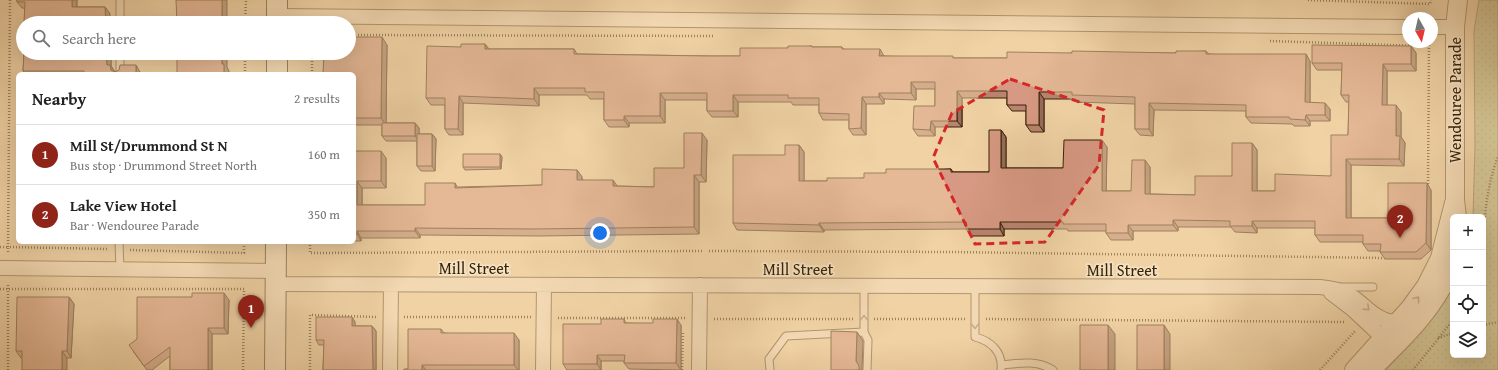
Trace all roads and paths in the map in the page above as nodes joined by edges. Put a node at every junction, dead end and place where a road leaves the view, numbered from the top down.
1 (10, 0) edge
2 (120, 0) edge
3 (246, 0) edge
4 (1308, 0) edge
5 (1431, 0) edge
6 (1458, 0) edge
7 (277, 13) edge
8 (120, 16) edge
9 (246, 16) edge
10 (1402, 27) edge
11 (1438, 27) edge
12 (1455, 27) junction
13 (356, 35) edge
14 (720, 36) dead end
15 (1265, 40) dead end
16 (1402, 46) edge
17 (1429, 48) edge
18 (120, 60) edge
19 (245, 60) edge
20 (277, 60) edge
21 (312, 60) edge
22 (120, 72) edge
23 (245, 72) edge
24 (277, 72) edge
25 (312, 72) edge
26 (1498, 156) edge
27 (1428, 189) edge
28 (1456, 208) edge
29 (1485, 214) edge
30 (119, 244) edge
31 (244, 244) edge
32 (276, 244) edge
33 (310, 244) edge
34 (8, 247) dead end
35 (704, 251) dead end
36 (709, 251) dead end
37 (244, 253) dead end
38 (1390, 258) edge
39 (0, 268) edge
40 (120, 270) junction
41 (1450, 270) edge
42 (276, 277) junction
43 (391, 285) junction
44 (700, 285) junction
45 (544, 286) junction
46 (864, 287) junction
47 (974, 287) junction
48 (1320, 287) junction
49 (1373, 287) dead end
50 (0, 289) edge
51 (8, 289) junction
52 (390, 318) junction
53 (543, 318) junction
54 (684, 318) junction
55 (699, 318) junction
56 (864, 319) junction
57 (975, 319) junction
58 (1348, 322) dead end
59 (1451, 322) edge
60 (1498, 322) edge
61 (1353, 325) dead end
62 (1486, 325) edge
63 (1399, 330) junction
64 (864, 332) junction
65 (1450, 335) edge
66 (1382, 337) junction
67 (1438, 338) junction
68 (1002, 367) edge
69 (8, 370) edge
70 (243, 370) edge
71 (275, 370) edge
72 (310, 370) edge
73 (390, 370) edge
74 (543, 370) edge
75 (682, 370) edge
76 (699, 370) edge
77 (770, 370) edge
78 (867, 370) edge
79 (1053, 370) edge
80 (1320, 370) edge
81 (1354, 370) edge
82 (1371, 370) edge
83 (1413, 370) edge

1 - 34 path
2 - 8 lane
3 - 9 path
4 - 5 path
6 - 12 street, Wendouree Parade
7 - 10 street
11 - 12 street
12 - 28 street, Wendouree Parade
13 - 14 path
15 - 16 path
17 - 27 path
18 - 22 lane
19 - 23 path
20 - 24 main road
21 - 25 path
26 - 29 path
63 -> 28 street, Wendouree Parade
30 - 40 lane
31 - 37 path
32 - 42 main road
33 - 35 path
36 - 38 path
39 - 40 street, Mill Street
40 - 42 street, Mill Street
41 - 63 street, Wendouree Parade
42 - 43 street, Mill Street
42 - 71 main road
43 - 45 street, Mill Street
43 - 52 street
44 - 45 street, Mill Street
44 - 46 street, Mill Street
44 - 55 street
45 - 53 street
46 - 47 street, Mill Street
56 -> 46 lane
47 - 48 street, Mill Street
47 - 57 lane
48 - 49 lane
48 -> 63 street, Mill Street
48 - 66 street
50 - 51 path
51 - 69 path
51 - 70 path
52 - 53 path
52 - 72 path
52 - 73 street
53 - 54 path
53 - 74 street
54 - 55 path
54 - 75 path
55 - 56 path
55 - 76 street
56 - 57 path
56 - 64 lane
57 - 58 path
57 -> 68 lane
59 - 67 path
60 - 62 path
61 - 80 path
63 - 66 street
63 - 82 street, Wendouree Parade
64 - 77 lane
64 - 78 lane
65 - 67 path
66 - 81 street
67 - 83 path
68 - 79 lane

